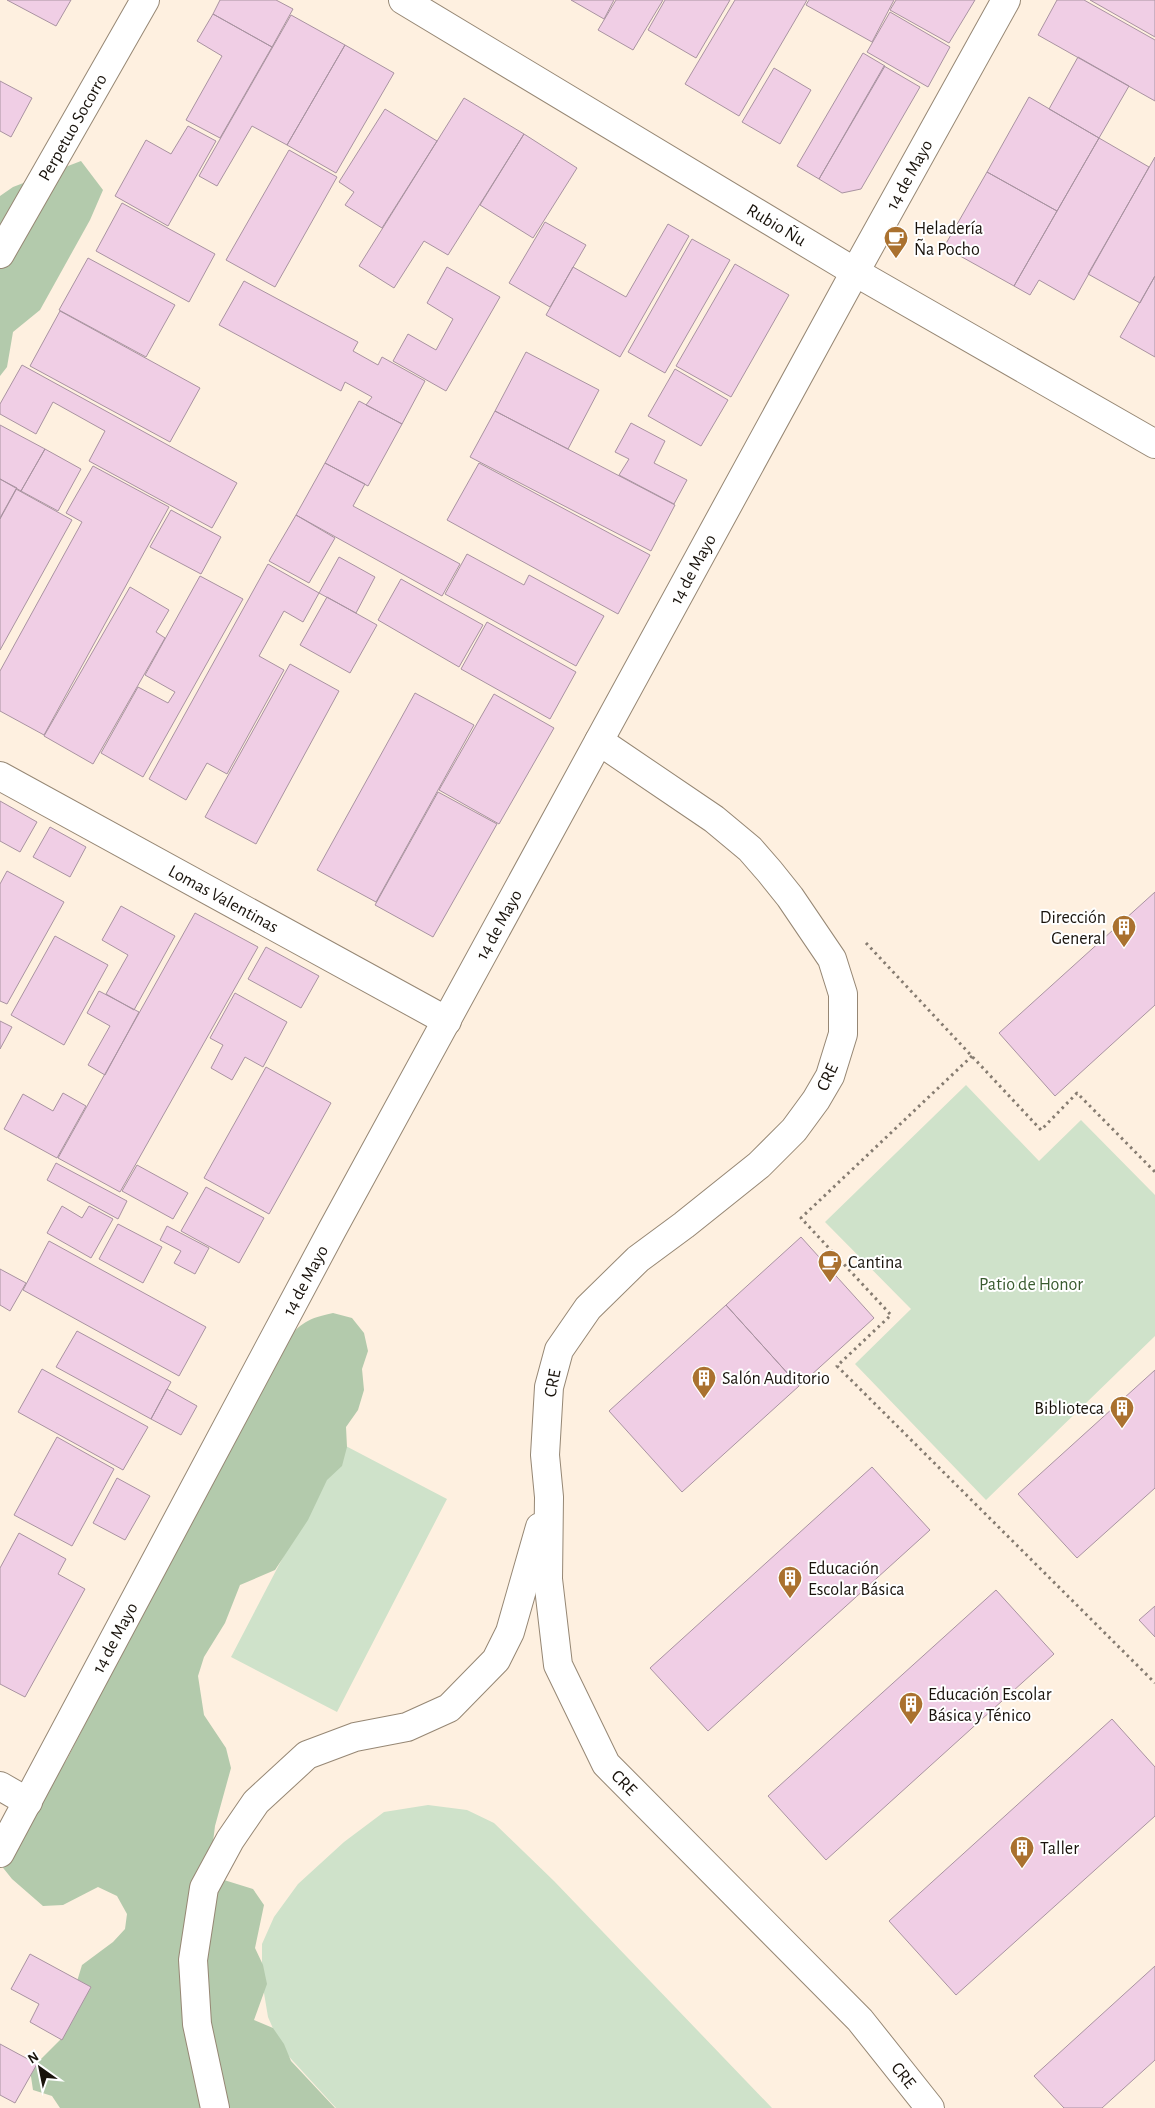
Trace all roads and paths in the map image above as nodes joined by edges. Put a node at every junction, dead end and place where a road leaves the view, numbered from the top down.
1 (145, 0) edge
2 (403, 0) edge
3 (1006, 0) edge
4 (0, 254) edge
5 (855, 272) junction
6 (1155, 444) edge
7 (600, 740) junction
8 (0, 776) edge
9 (866, 942) dead end
10 (447, 1021) junction
11 (972, 1056) junction
12 (1155, 1172) edge
13 (549, 1497) junction
14 (1155, 1683) edge
15 (0, 1786) edge
16 (28, 1802) junction
17 (0, 1853) edge
18 (215, 2108) edge
19 (930, 2108) edge

1 - 4 street, Perpetuo Socorro
2 - 5 street, Rubio Ñu
3 - 5 street, 14 de Mayo
5 - 6 street, Rubio Ñu
5 - 7 street, 14 de Mayo
7 - 10 street, 14 de Mayo
7 - 13 street, CRE
8 - 10 street, Lomas Valentinas
9 - 11 path
10 - 16 street, 14 de Mayo
11 - 12 path
11 - 14 path
13 - 18 street
13 - 19 street, CRE
15 - 16 street
16 - 17 street, 14 de Mayo

